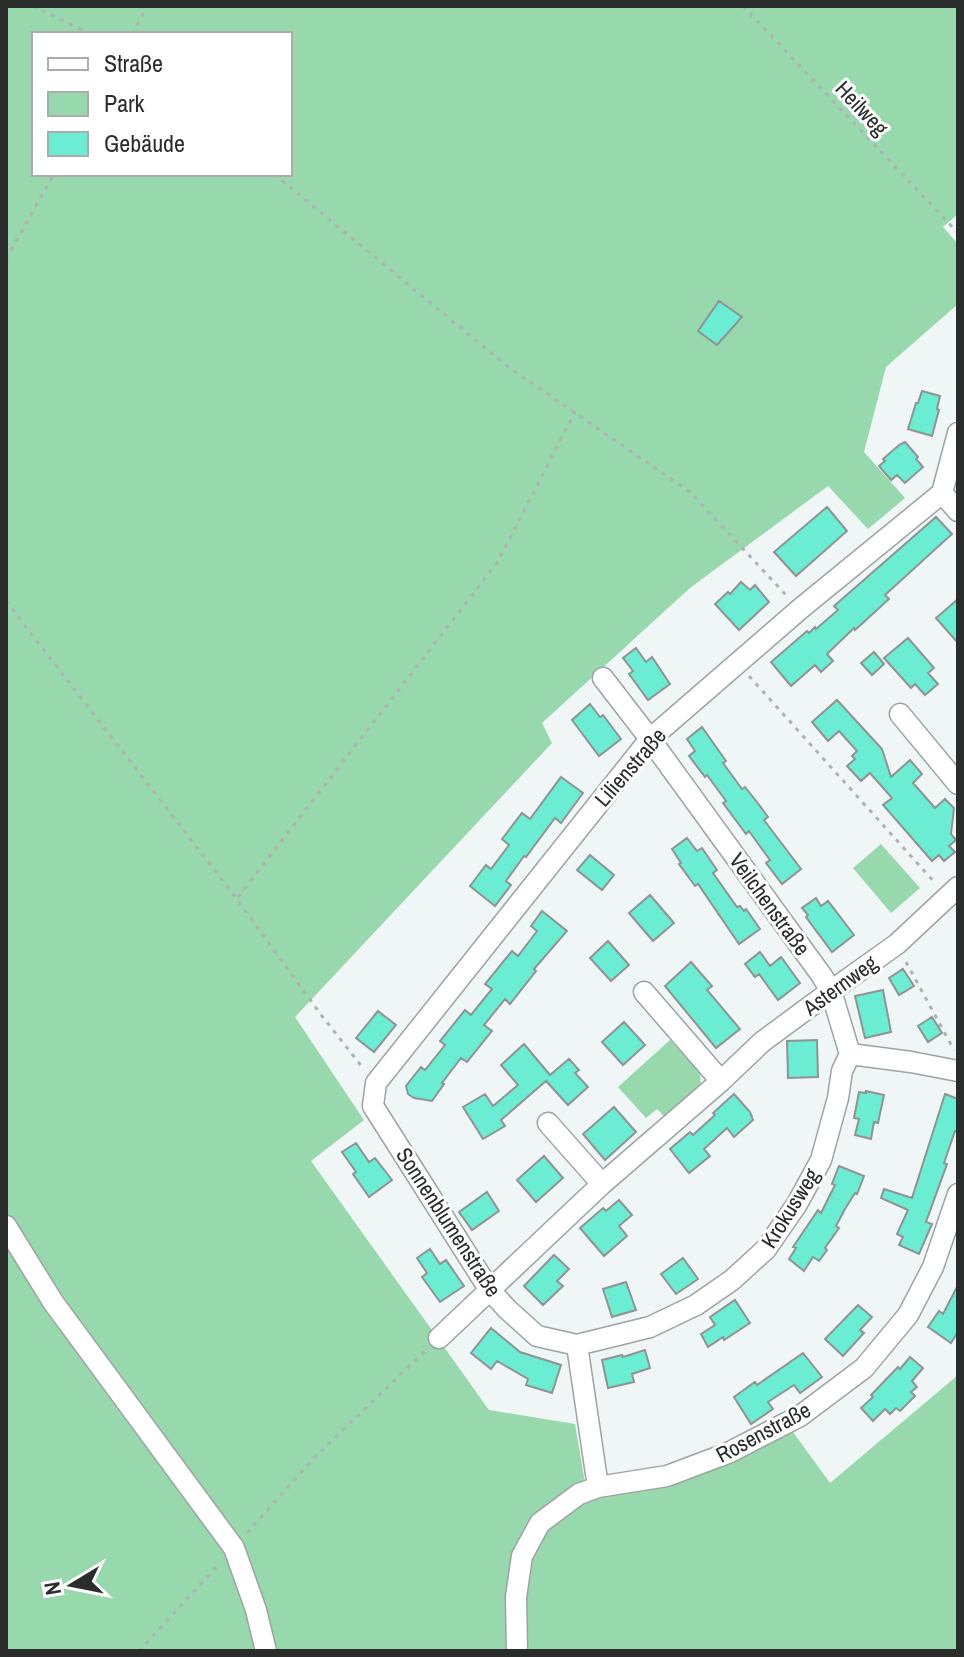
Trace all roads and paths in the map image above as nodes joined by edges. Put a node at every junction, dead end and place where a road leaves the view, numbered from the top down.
1 (33, 6) edge
2 (147, 6) edge
3 (743, 6) edge
4 (87, 32) edge
5 (133, 32) edge
6 (53, 176) edge
7 (276, 176) edge
8 (958, 233) edge
9 (6, 259) edge
10 (575, 412) junction
11 (958, 433) edge
12 (942, 493) junction
13 (958, 511) edge
14 (6, 601) edge
15 (800, 609) junction
16 (737, 663) junction
17 (603, 678) dead end
18 (900, 714) dead end
19 (650, 739) junction
20 (958, 784) edge
21 (952, 892) edge
22 (236, 898) junction
23 (897, 944) junction
24 (831, 991) junction
25 (644, 992) dead end
26 (850, 1054) junction
27 (958, 1058) edge
28 (958, 1071) edge
29 (721, 1081) junction
30 (376, 1083) junction
31 (548, 1123) dead end
32 (602, 1184) junction
33 (958, 1194) edge
34 (6, 1226) edge
35 (489, 1289) junction
36 (439, 1338) joint
37 (577, 1345) junction
38 (598, 1487) junction
39 (234, 1548) junction
40 (139, 1651) edge
41 (266, 1651) edge
42 (517, 1651) edge

1 - 4 path
2 - 5 path
3 - 8 path, Heilweg
6 - 9 path
7 - 10 path
10 - 15 path
10 - 22 path
11 - 12 street
12 - 13 street
12 - 15 street, Lilienstraße
14 - 22 path
15 - 16 street, Lilienstraße
16 - 19 street, Lilienstraße
16 - 21 path
17 - 19 street, Veilchenstraße
18 - 20 street
19 - 24 street, Veilchenstraße
19 - 30 street, Lilienstraße
21 - 23 street, Asternweg
22 - 30 path
23 - 24 street, Asternweg
23 - 27 path
24 - 26 street, Veilchenstraße
24 - 29 street, Asternweg
25 - 29 street
26 - 28 street
26 - 37 street, Krokusweg
29 - 32 street, Asternweg
30 - 35 street, Sonnenblumenstraße
31 - 32 street
32 - 35 street, Asternweg
33 - 38 street, Rosenstraße
34 - 39 street
35 - 36 street, Asternweg
35 - 37 street, Sonnenblumenstraße
36 - 39 path
37 - 38 street
38 - 42 street, Rosenstraße
39 - 40 path
39 - 41 street

